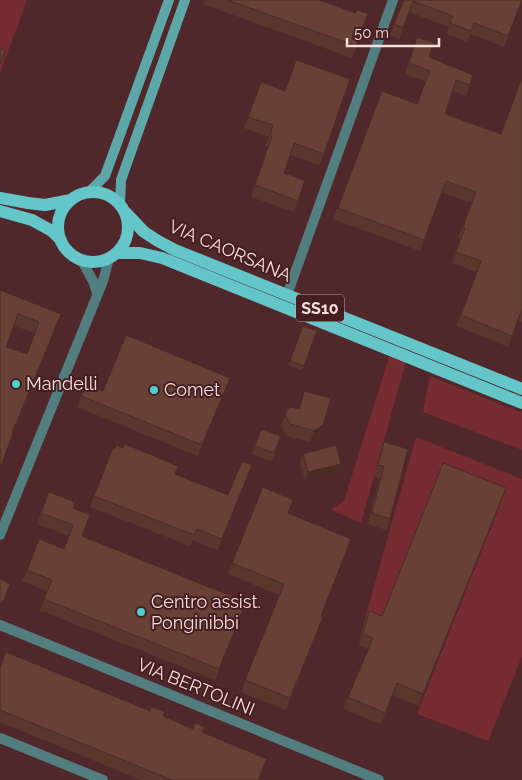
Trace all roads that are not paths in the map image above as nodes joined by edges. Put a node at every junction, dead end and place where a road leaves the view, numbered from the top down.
1 (169, 0) edge
2 (185, 0) edge
3 (393, 0) edge
4 (90, 192) junction
5 (0, 198) edge
6 (71, 200) junction
7 (123, 209) junction
8 (0, 211) edge
9 (61, 240) junction
10 (113, 255) junction
11 (81, 259) junction
12 (97, 293) junction
13 (288, 295) junction
14 (522, 389) edge
15 (522, 402) edge
16 (0, 535) edge
17 (0, 625) edge
18 (0, 738) edge
19 (103, 780) edge
20 (379, 780) edge

1 - 4 main road
2 - 7 main road
3 - 13 street
4 - 6 main road
4 - 7 main road, SS10
5 - 6 main road
6 - 9 main road
7 - 10 main road
7 - 13 main road, VIA CAORSANA / SS10
8 - 9 main road
9 - 11 main road
10 - 11 main road, SS10
10 - 12 street
10 - 15 main road, VIA CAORSANA / SS10
11 - 12 street
12 - 16 street
13 - 14 main road, VIA CAORSANA / SS10
17 - 20 street, VIA BERTOLINI
18 - 19 street

